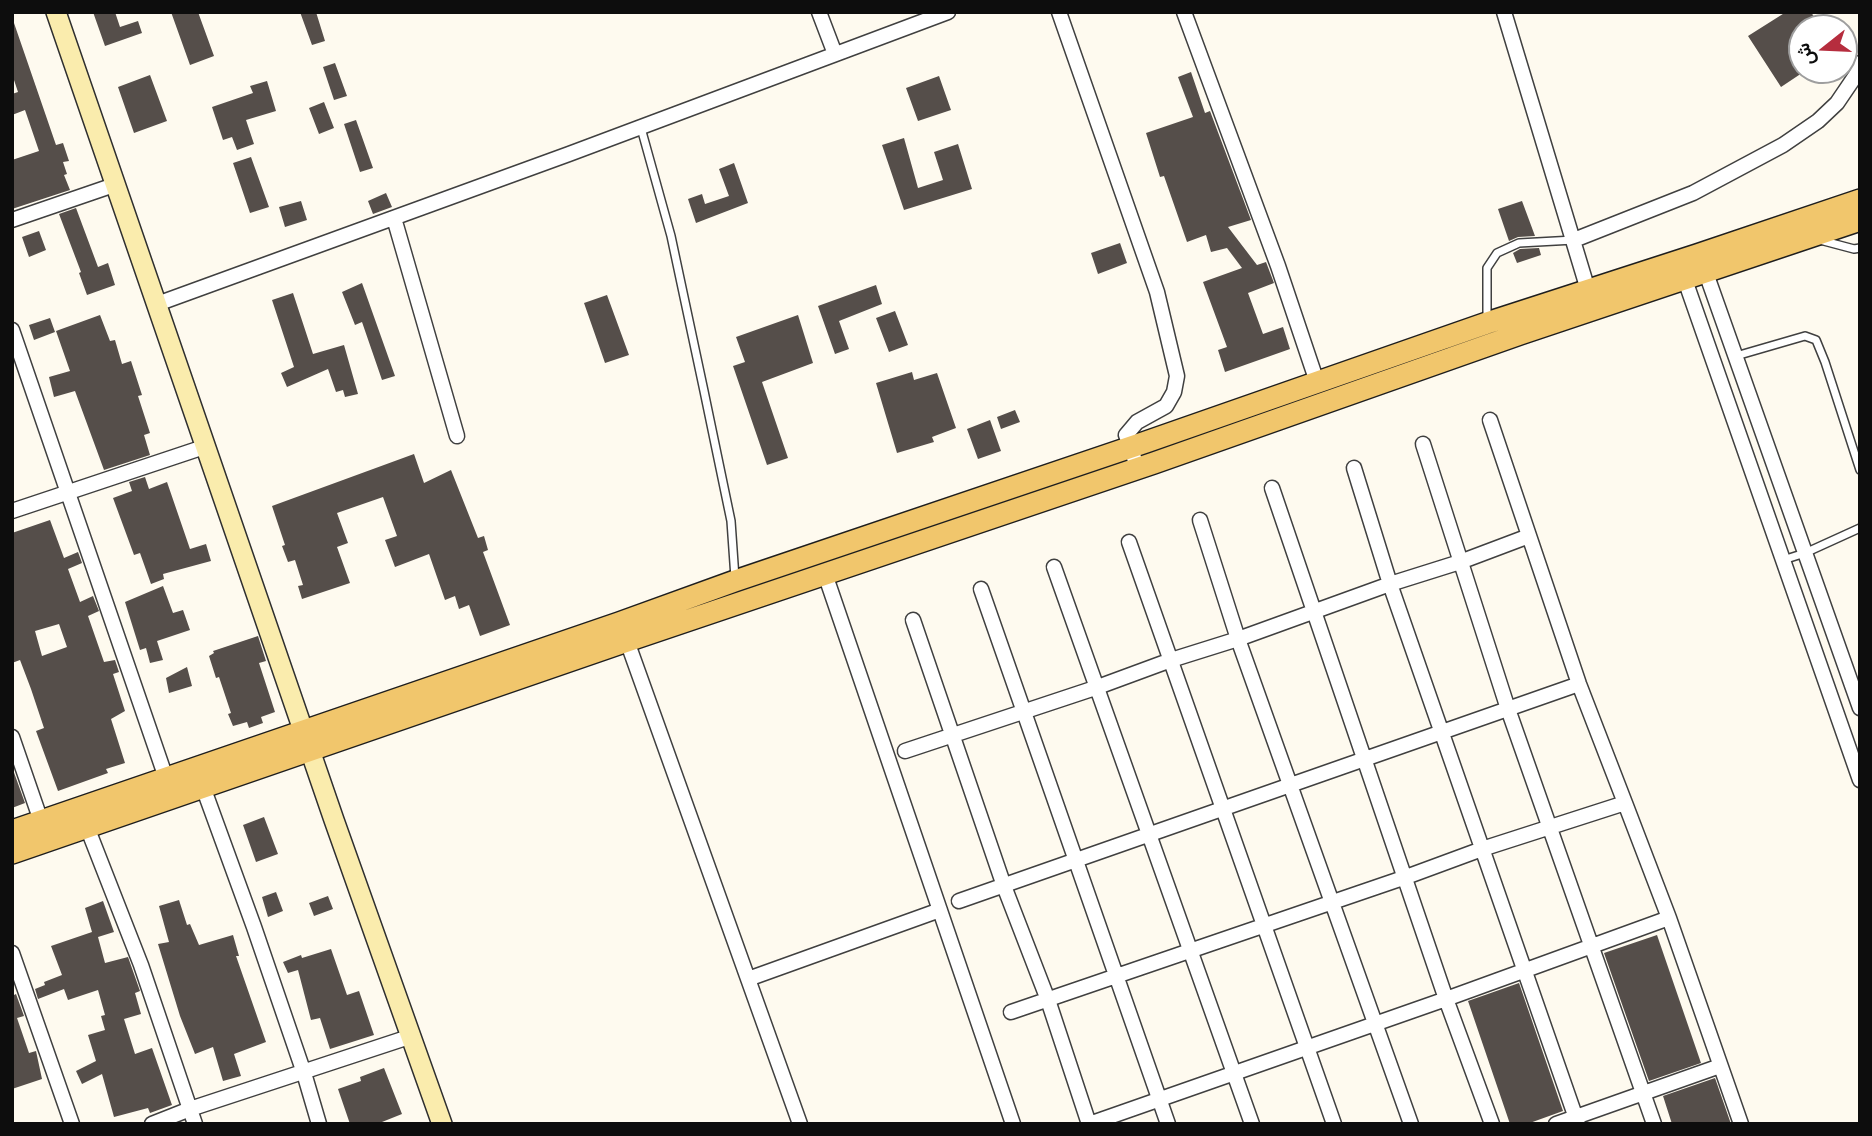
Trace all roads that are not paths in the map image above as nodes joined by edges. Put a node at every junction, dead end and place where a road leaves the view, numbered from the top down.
1 (56, 12) edge
2 (819, 12) edge
3 (948, 12) edge
4 (1059, 12) edge
5 (1184, 12) edge
6 (1504, 12) edge
7 (835, 54) junction
8 (1860, 63) edge
9 (641, 128) junction
10 (117, 184) junction
11 (1860, 200) edge
12 (394, 218) junction
13 (12, 220) edge
14 (1860, 220) edge
15 (1809, 237) junction
16 (1574, 240) junction
17 (1860, 248) edge
18 (1706, 273) junction
19 (1685, 280) junction
20 (1588, 290) junction
21 (158, 304) junction
22 (1487, 323) junction
23 (12, 330) edge
24 (1735, 357) junction
25 (1317, 382) junction
26 (1490, 420) dead end
27 (457, 436) dead end
28 (1423, 444) dead end
29 (207, 446) junction
30 (1130, 448) junction
31 (1354, 468) dead end
32 (1138, 469) junction
33 (1860, 470) edge
34 (1272, 488) dead end
35 (68, 492) junction
36 (12, 511) edge
37 (1200, 520) dead end
38 (1860, 528) edge
39 (1529, 536) junction
40 (1129, 542) dead end
41 (1805, 554) junction
42 (1783, 560) junction
43 (1460, 562) junction
44 (1054, 567) dead end
45 (825, 574) junction
46 (735, 581) junction
47 (1390, 584) junction
48 (981, 589) dead end
49 (1315, 611) junction
50 (913, 620) dead end
51 (1238, 639) junction
52 (627, 641) junction
53 (1171, 660) junction
54 (1579, 684) junction
55 (1095, 688) junction
56 (1860, 708) edge
57 (1508, 709) junction
58 (1023, 712) junction
59 (1442, 733) junction
60 (954, 735) junction
61 (12, 737) edge
62 (307, 741) junction
63 (905, 751) dead end
64 (1363, 760) junction
65 (166, 778) junction
66 (1860, 780) edge
67 (1292, 783) junction
68 (203, 787) junction
69 (1625, 803) junction
70 (1222, 808) junction
71 (41, 821) junction
72 (87, 827) junction
73 (1549, 827) junction
74 (12, 831) edge
75 (1150, 834) junction
76 (1482, 849) junction
77 (12, 853) edge
78 (1078, 860) junction
79 (1406, 877) junction
80 (1004, 886) junction
81 (959, 901) dead end
82 (1333, 902) junction
83 (940, 910) junction
84 (1669, 918) junction
85 (1265, 925) junction
86 (1591, 946) junction
87 (1189, 951) junction
88 (12, 953) edge
89 (1525, 970) junction
90 (1118, 976) junction
91 (748, 979) junction
92 (1446, 999) junction
93 (1048, 1000) junction
94 (1011, 1012) dead end
95 (1375, 1024) junction
96 (412, 1036) junction
97 (1306, 1048) junction
98 (1720, 1066) junction
99 (304, 1073) junction
100 (1234, 1073) junction
101 (1643, 1094) junction
102 (1160, 1099) junction
103 (190, 1109) junction
104 (1577, 1120) edge
105 (72, 1124) edge
106 (152, 1124) edge
107 (195, 1124) edge
108 (319, 1124) edge
109 (442, 1124) edge
110 (800, 1124) edge
111 (1013, 1124) edge
112 (1089, 1124) edge
113 (1168, 1124) edge
114 (1252, 1124) edge
115 (1334, 1124) edge
116 (1411, 1124) edge
117 (1492, 1124) edge
118 (1556, 1124) edge
119 (1654, 1124) edge
120 (1741, 1124) edge

1 - 10 street
2 - 7 street
3 - 7 street
4 - 30 street
5 - 25 street
6 - 16 street
7 - 9 street
8 - 16 street
9 - 12 street
9 - 46 lane
10 - 13 street
10 - 21 street
11 - 20 main road
12 - 21 street
12 - 27 street
14 - 15 main road
15 - 17 lane
15 - 18 main road
16 - 20 street
16 - 22 lane
18 - 19 main road
18 - 24 street
19 - 32 main road
19 - 42 street
20 - 22 main road
21 - 29 street
22 - 25 main road
23 - 35 street
24 - 33 lane
24 - 41 street
25 - 30 main road
26 - 39 street
28 - 43 street
29 - 35 street
29 - 62 street
30 - 32 street
30 - 46 main road
31 - 47 street
32 - 45 main road
34 - 49 street
35 - 36 street
35 - 65 street
37 - 51 street
38 - 41 lane
39 - 43 street
39 - 54 street
40 - 53 street
41 - 42 lane
41 - 56 street
42 - 66 street
43 - 47 street
43 - 57 street
44 - 55 street
45 - 52 main road
45 - 83 street
46 - 62 main road
47 - 49 street
47 - 59 street
48 - 58 street
49 - 51 street
49 - 64 street
50 - 60 street
51 - 53 street
51 - 67 street
52 - 62 main road
52 - 91 street
53 - 55 street
53 - 70 street
54 - 57 street
54 - 69 street
55 - 58 street
55 - 75 street
57 - 59 street
57 - 73 street
58 - 60 street
58 - 78 street
59 - 64 street
59 - 76 street
60 - 63 street
60 - 80 street
61 - 71 street
62 - 65 main road
62 - 68 main road
62 - 96 street
64 - 67 street
64 - 79 street
65 - 71 main road
67 - 70 street
67 - 82 street
68 - 72 main road
68 - 99 street
69 - 73 street
69 - 84 street
70 - 75 street
70 - 85 street
71 - 74 main road
72 - 77 main road
72 - 103 street
73 - 76 street
73 - 86 street
75 - 78 street
75 - 87 street
76 - 79 street
76 - 89 street
78 - 80 street
78 - 90 street
79 - 82 street
79 - 92 street
80 - 81 street
80 - 93 street
82 - 85 street
82 - 95 street
83 - 91 street
83 - 111 street
84 - 86 street
84 - 98 street
85 - 87 street
85 - 97 street
86 - 89 street
86 - 101 street
87 - 90 street
87 - 100 street
88 - 105 street
89 - 92 street
89 - 104 street
90 - 93 street
90 - 102 street
91 - 110 street
92 - 95 street
92 - 117 street
93 - 94 street
93 - 112 street
95 - 97 street
95 - 116 street
96 - 99 street
96 - 109 street
97 - 100 street
97 - 115 street
98 - 101 street
98 - 120 street
99 - 103 street
99 - 108 street
100 - 102 street
100 - 114 street
101 - 104 street
101 - 119 street
102 - 112 street
102 - 113 street
103 - 106 street
103 - 107 street
104 - 118 street

